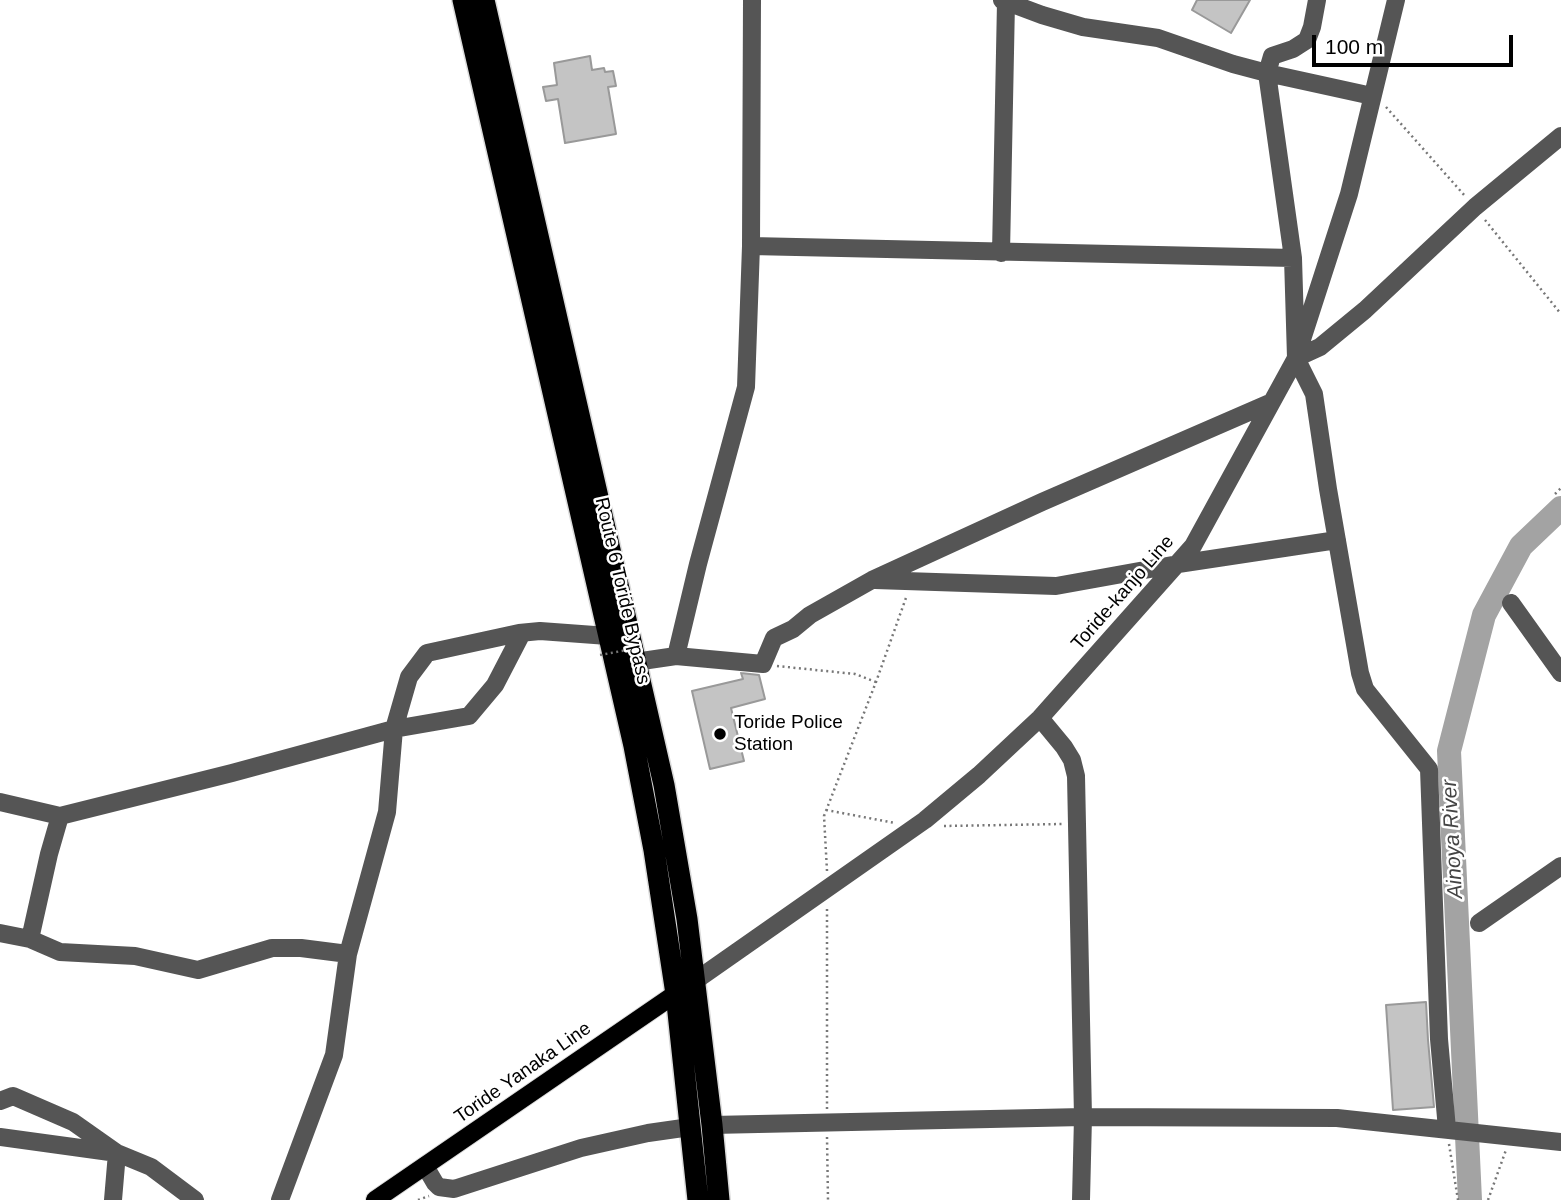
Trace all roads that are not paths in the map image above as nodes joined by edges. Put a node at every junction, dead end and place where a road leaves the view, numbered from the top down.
1 (463, 0) edge
2 (484, 0) edge
3 (752, 0) edge
4 (1317, 0) edge
5 (1396, 0) edge
6 (1004, 1) edge
7 (1046, 8) edge
8 (1267, 73) junction
9 (1372, 96) junction
10 (1561, 136) edge
11 (751, 246) junction
12 (1001, 253) junction
13 (1293, 258) junction
14 (1296, 358) junction
15 (1272, 402) junction
16 (1337, 540) junction
17 (1178, 564) junction
18 (872, 580) junction
19 (1511, 603) dead end
20 (522, 633) junction
21 (623, 646) junction
22 (676, 656) junction
23 (1561, 673) edge
24 (640, 695) junction
25 (1041, 718) junction
26 (394, 729) junction
27 (0, 802) edge
28 (60, 816) junction
29 (1561, 866) edge
30 (1479, 923) dead end
31 (0, 933) edge
32 (30, 939) junction
33 (348, 954) junction
34 (695, 981) junction
35 (676, 994) junction
36 (0, 1101) edge
37 (1083, 1117) junction
38 (701, 1126) junction
39 (1450, 1129) junction
40 (0, 1137) edge
41 (1561, 1142) edge
42 (117, 1153) junction
43 (425, 1166) junction
44 (113, 1200) edge
45 (195, 1200) edge
46 (280, 1200) edge
47 (375, 1200) edge
48 (698, 1200) edge
49 (719, 1200) edge
50 (1081, 1200) edge

1 - 21 highway, Route 6 Toride Bypass
2 - 21 highway, Route 6 Toride Bypass
3 - 11 street
4 - 8 street
5 - 9 street, Toride-kanjo Line
6 - 7 street
6 - 12 street
7 - 8 street
8 - 9 street
8 - 13 street
9 - 14 street, Toride-kanjo Line
10 - 14 street
11 - 12 street
11 - 22 street
12 - 13 street
13 - 14 street
14 - 15 street, Toride-kanjo Line
14 - 16 street
15 - 17 street, Toride-kanjo Line
15 - 18 street
16 - 17 street
16 - 39 street
17 - 18 street
17 - 25 street, Toride-kanjo Line
18 - 22 street
19 - 23 street
20 - 21 street
20 - 26 street
20 - 26 street
21 - 22 street
21 - 24 highway, Route 6 Toride Bypass
21 - 24 highway, Route 6 Toride Bypass
24 - 34 highway, Route 6 Toride Bypass
24 - 35 highway, Route 6 Toride Bypass
25 - 34 street, Toride-kanjo Line
25 - 37 street
26 - 28 street
26 - 33 street
27 - 28 street
28 - 32 street
29 - 30 street
31 - 32 street
32 - 33 street
33 - 46 street
34 - 35 main road, Toride Yanaka Line
34 - 38 highway, Route 6 Toride Bypass
35 - 38 highway, Route 6 Toride Bypass
35 - 43 main road, Toride Yanaka Line
36 - 42 street
37 - 38 street
37 - 39 street
37 - 50 street
38 - 43 street
38 - 48 highway, Route 6 Toride Bypass
38 - 49 highway, Route 6 Toride Bypass
39 - 41 street
40 - 42 street
42 - 44 street
42 - 45 street
43 - 47 main road, Toride Yanaka Line

